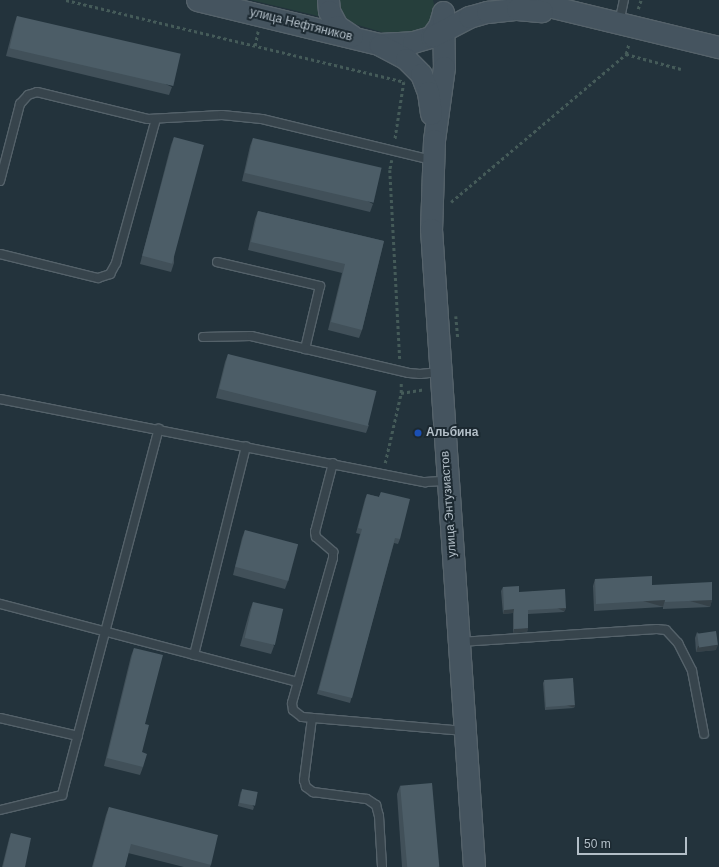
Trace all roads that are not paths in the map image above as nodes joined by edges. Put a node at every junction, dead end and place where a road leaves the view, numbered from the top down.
1 (197, 0) edge
2 (328, 0) edge
3 (524, 0) edge
4 (624, 0) edge
5 (487, 12) junction
6 (440, 20) edge
7 (617, 24) junction
8 (358, 39) junction
9 (379, 44) junction
10 (719, 48) edge
11 (444, 67) junction
12 (156, 119) junction
13 (434, 150) junction
14 (0, 181) edge
15 (0, 254) edge
16 (217, 262) dead end
17 (202, 337) dead end
18 (305, 349) junction
19 (440, 379) junction
20 (0, 399) edge
21 (159, 429) junction
22 (246, 446) junction
23 (333, 463) junction
24 (448, 481) junction
25 (0, 604) edge
26 (106, 632) junction
27 (459, 642) junction
28 (194, 655) junction
29 (298, 682) junction
30 (0, 718) edge
31 (312, 718) junction
32 (465, 731) junction
33 (704, 734) dead end
34 (78, 736) junction
35 (0, 810) edge
36 (382, 867) edge
37 (474, 867) edge

1 - 8 main road, улица Нефтяников
2 - 8 main road, улица Нефтяников
3 - 7 main road, улица Нефтяников
4 - 7 lane
5 - 6 main road, улица Нефтяников
5 - 7 main road, улица Нефтяников
5 - 11 main road
6 - 9 main road, улица Нефтяников
6 - 11 main road, улица Энтузиастов
7 - 10 main road, улица Нефтяников
8 - 9 main road, улица Нефтяников
9 - 13 main road, улица Энтузиастов
11 - 13 main road, улица Энтузиастов
12 - 13 lane
12 - 14 lane
12 - 15 lane
13 - 19 main road, улица Энтузиастов
16 - 18 lane
17 - 18 lane
18 - 19 lane
19 - 24 main road, улица Энтузиастов
20 - 21 lane
21 - 22 lane
21 - 26 lane
22 - 23 lane
22 - 28 lane
23 - 24 lane
23 - 29 lane
24 - 27 main road, улица Энтузиастов
25 - 26 lane
26 - 28 lane
26 - 34 lane
27 - 32 main road, улица Энтузиастов
27 - 33 lane
28 - 29 lane
29 - 31 lane
30 - 34 lane
31 - 32 lane
31 - 36 lane
32 - 37 main road, улица Энтузиастов
34 - 35 lane

